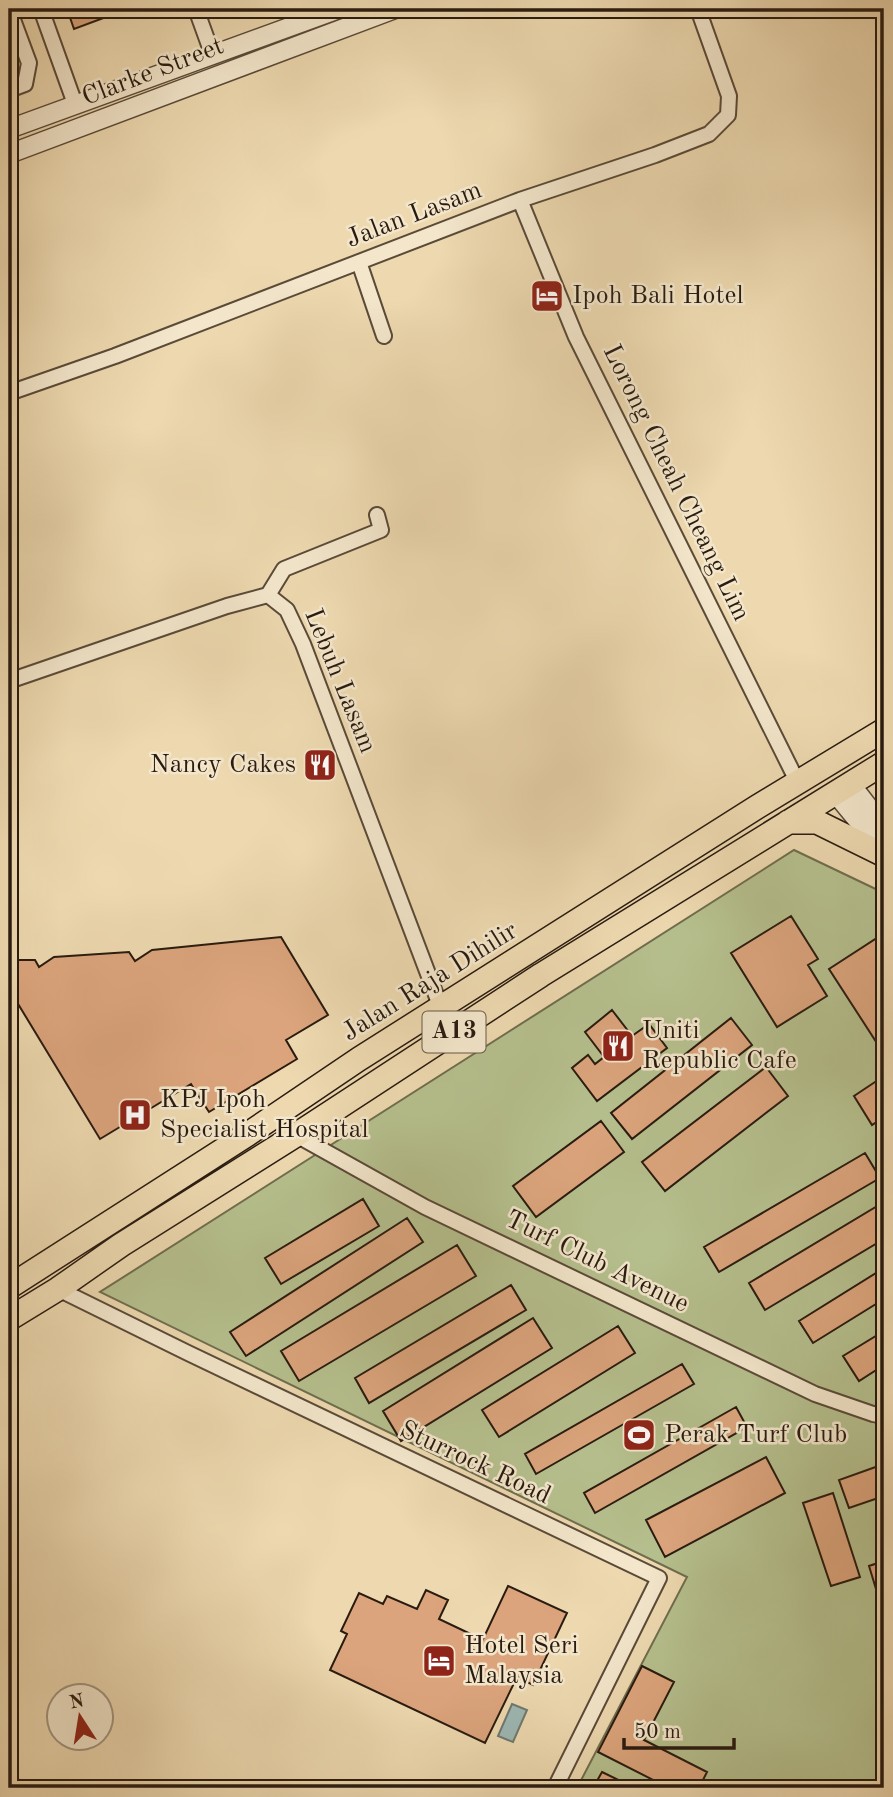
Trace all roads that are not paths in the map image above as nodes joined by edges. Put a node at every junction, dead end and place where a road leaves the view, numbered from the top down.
1 (9, 9) edge
2 (41, 9) edge
3 (196, 9) edge
4 (338, 9) edge
5 (395, 9) edge
6 (698, 9) edge
7 (213, 56) junction
8 (9, 90) edge
9 (75, 104) junction
10 (9, 129) edge
11 (9, 154) edge
12 (520, 200) junction
13 (359, 262) junction
14 (384, 336) dead end
15 (9, 393) edge
16 (377, 516) dead end
17 (268, 595) junction
18 (9, 681) edge
19 (884, 730) edge
20 (884, 740) edge
21 (884, 763) edge
22 (798, 783) junction
23 (841, 785) junction
24 (788, 822) junction
25 (884, 827) edge
26 (712, 836) junction
27 (884, 848) edge
28 (884, 855) edge
29 (441, 1008) junction
30 (296, 1135) junction
31 (250, 1164) junction
32 (130, 1208) junction
33 (9, 1287) edge
34 (58, 1289) junction
35 (9, 1319) edge
36 (884, 1416) edge
37 (9, 1785) edge
38 (19, 1788) edge
39 (555, 1788) edge

1 - 8 street
2 - 9 street
3 - 7 street
4 - 7 street, Clarke Street
5 - 11 street, Clarke Street
6 - 12 street, Jalan Lasam
7 - 9 street, Clarke Street
9 - 10 street, Clarke Street
12 - 13 street, Jalan Lasam
12 - 22 street, Lorong Cheah Cheang Lim
13 - 14 street
13 - 15 street, Jalan Lasam
16 - 17 street
17 - 18 street, Lebuh Lasam
17 - 29 street, Lebuh Lasam
19 - 22 main road, Jalan Raja Dihilir / A13
20 - 23 main road
21 - 23 main road, Jalan Raja Dihilir / A13
22 - 26 main road, Jalan Raja Dihilir / A13
23 - 24 main road, Jalan Raja Dihilir / A13
23 - 25 street
23 - 26 main road
23 - 27 street
24 - 28 main road
24 - 30 main road, Jalan Raja Dihilir / A13
26 - 29 main road, Jalan Raja Dihilir / A13
29 - 32 main road, Jalan Raja Dihilir / A13
30 - 31 main road, Jalan Raja Dihilir / A13
30 - 36 street, Turf Club Avenue
31 - 32 main road
31 - 34 main road, Jalan Raja Dihilir / A13
32 - 33 main road, Jalan Raja Dihilir / A13
34 - 35 main road, Jalan Raja Dihilir / A13
34 - 39 street, Sturrock Road
37 - 38 street

